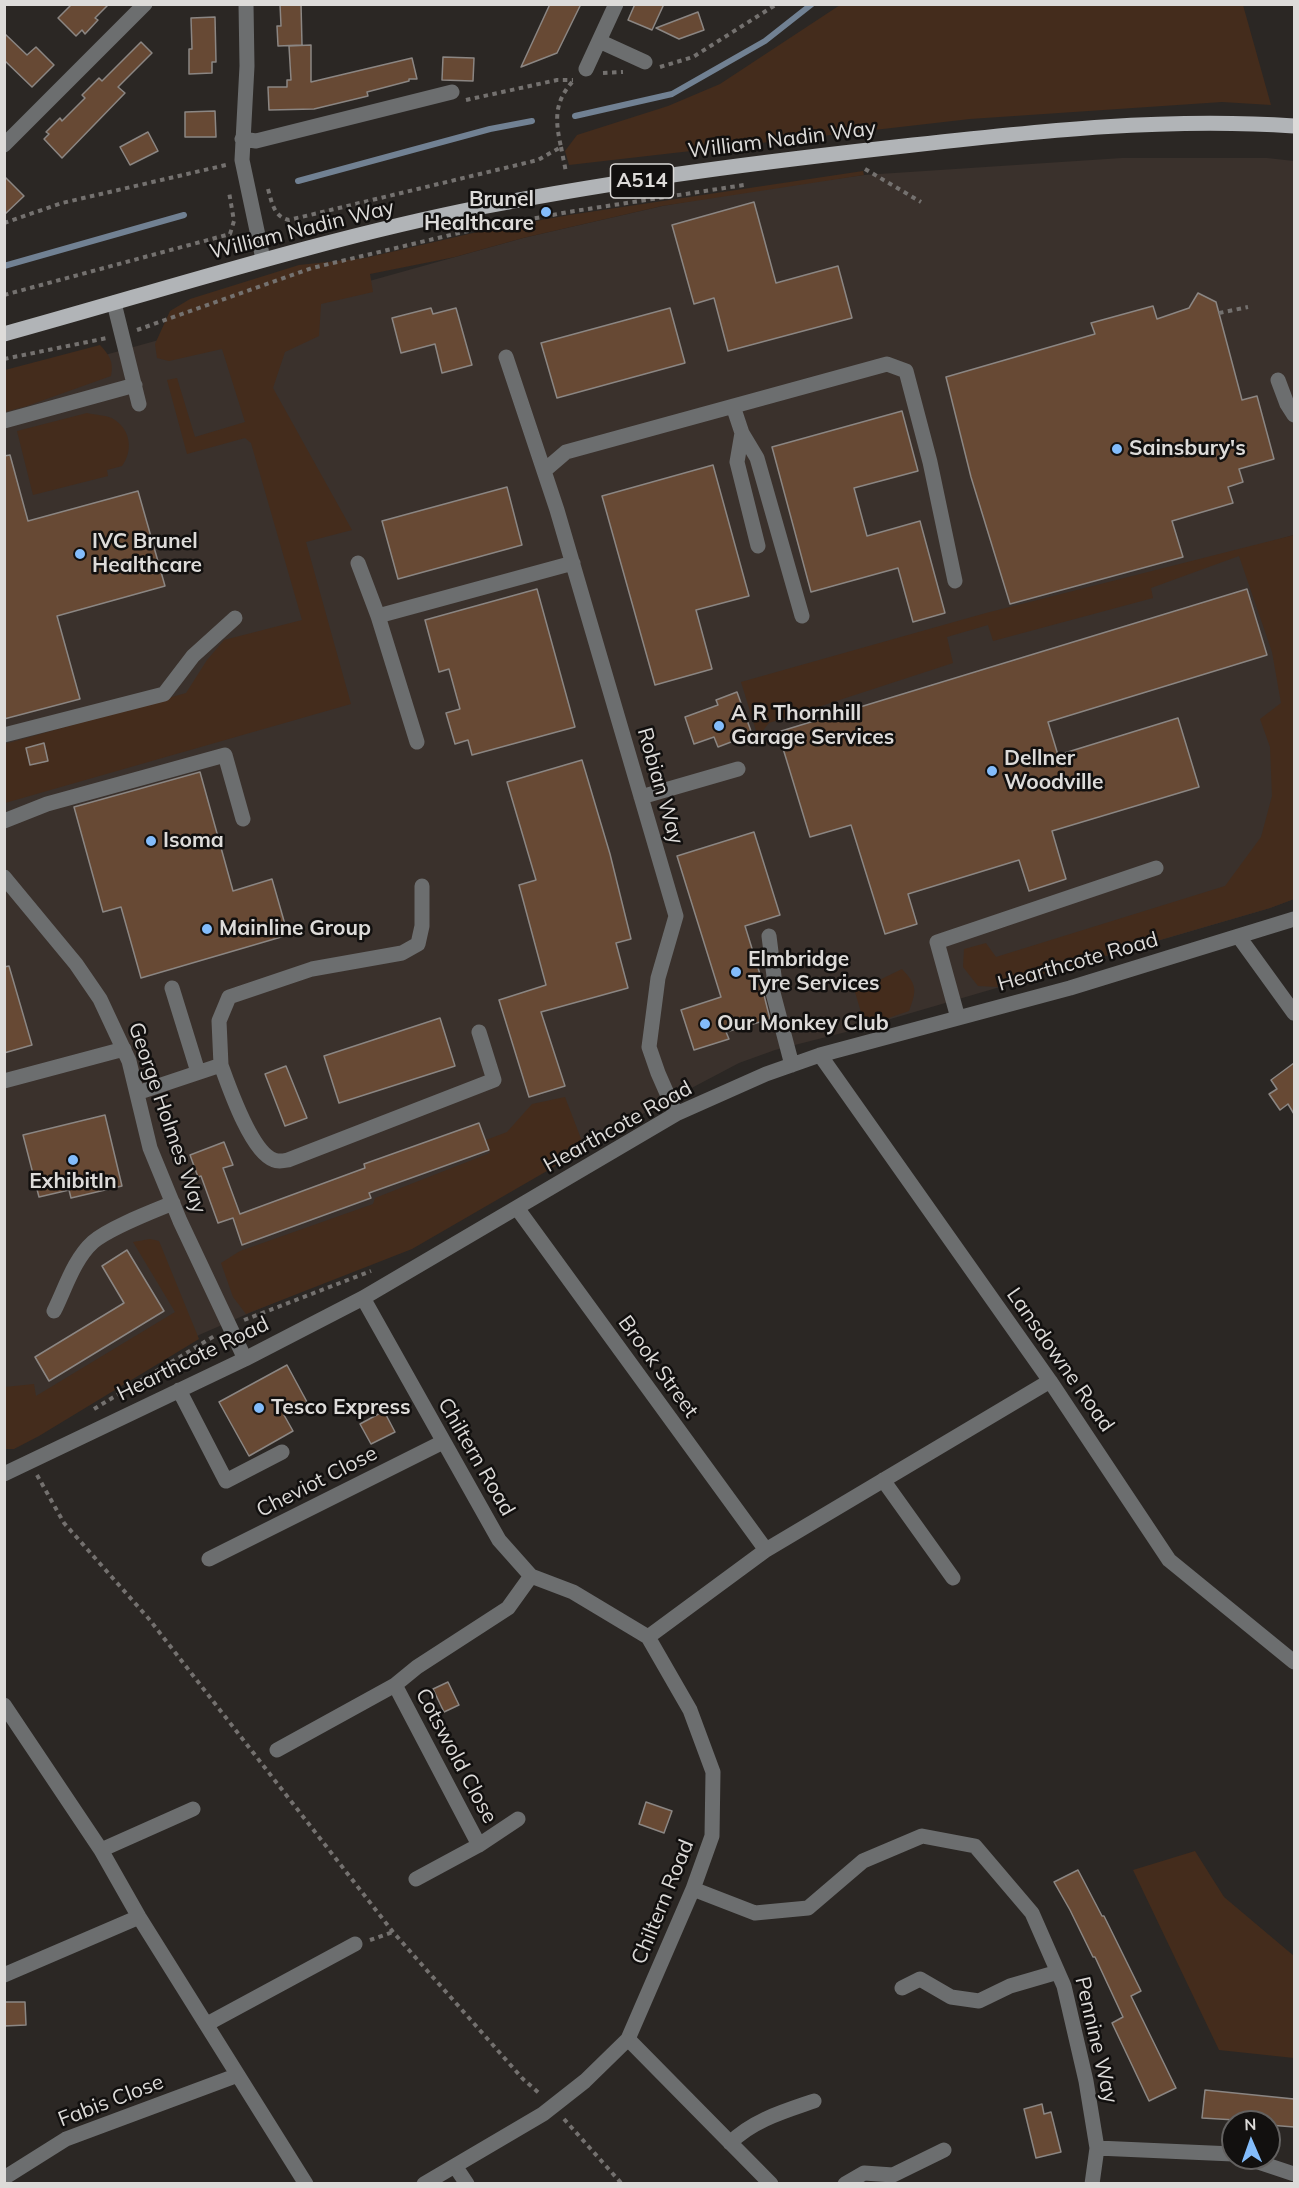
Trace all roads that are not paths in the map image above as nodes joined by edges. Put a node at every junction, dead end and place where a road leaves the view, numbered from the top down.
1 (145, 4) edge
2 (246, 4) edge
3 (615, 4) edge
4 (599, 41) junction
5 (649, 66) road end
6 (587, 74) road end
7 (452, 92) dead end
8 (1294, 126) edge
9 (242, 140) junction
10 (4, 145) edge
11 (263, 259) junction
12 (114, 303) junction
13 (4, 334) edge
14 (507, 357) dead end
15 (1278, 380) dead end
16 (135, 385) junction
17 (139, 404) dead end
18 (733, 406) junction
19 (1294, 415) edge
20 (4, 421) edge
21 (742, 433) junction
22 (545, 470) junction
23 (758, 546) dead end
24 (358, 563) dead end
25 (573, 563) junction
26 (955, 581) dead end
27 (378, 616) junction
28 (802, 616) dead end
29 (236, 618) dead end
30 (4, 735) edge
31 (417, 742) dead end
32 (738, 769) dead end
33 (641, 797) junction
34 (243, 819) dead end
35 (4, 821) edge
36 (1156, 868) dead end
37 (4, 877) edge
38 (422, 886) dead end
39 (1294, 919) edge
40 (768, 936) dead end
41 (1239, 937) junction
42 (172, 988) dead end
43 (1294, 1013) edge
44 (958, 1018) junction
45 (479, 1032) dead end
46 (124, 1049) junction
47 (820, 1055) junction
48 (221, 1065) junction
49 (792, 1065) junction
50 (198, 1072) junction
51 (4, 1081) edge
52 (137, 1093) junction
53 (676, 1114) junction
54 (172, 1203) junction
55 (517, 1208) junction
56 (363, 1298) junction
57 (54, 1311) dead end
58 (244, 1359) junction
59 (1050, 1381) junction
60 (179, 1390) junction
61 (443, 1442) junction
62 (282, 1452) dead end
63 (4, 1474) edge
64 (883, 1480) junction
65 (766, 1550) junction
66 (209, 1559) dead end
67 (531, 1576) junction
68 (953, 1578) dead end
69 (648, 1637) junction
70 (1294, 1662) edge
71 (395, 1685) junction
72 (4, 1705) edge
73 (277, 1750) dead end
74 (193, 1809) dead end
75 (518, 1819) dead end
76 (479, 1845) junction
77 (101, 1850) junction
78 (416, 1879) dead end
79 (693, 1889) junction
80 (139, 1917) junction
81 (355, 1944) road end
82 (1058, 1972) junction
83 (4, 1975) edge
84 (902, 1988) dead end
85 (207, 2024) junction
86 (628, 2039) junction
87 (238, 2075) junction
88 (814, 2101) dead end
89 (730, 2143) junction
90 (1097, 2148) junction
91 (944, 2150) dead end
92 (1221, 2153) edge
93 (455, 2166) junction
94 (4, 2178) edge
95 (306, 2184) edge
96 (424, 2184) edge
97 (467, 2184) edge
98 (771, 2184) edge
99 (845, 2184) edge
100 (1092, 2184) edge

1 - 10 street
2 - 9 street
3 - 4 street
4 - 5 street
4 - 6 street
7 - 9 street
8 - 11 main road, William Nadin Way / A514
9 - 11 street
11 - 12 main road, William Nadin Way / A514
12 - 13 main road, William Nadin Way / A514
12 - 16 street
14 - 22 street, Robian Way
15 - 19 street
16 - 17 street
16 - 20 street
18 - 21 street
18 - 22 street
18 - 26 street
21 - 23 street
21 - 28 street
22 - 25 street, Robian Way
24 - 27 street
25 - 27 street
25 - 33 street, Robian Way
27 - 31 street
29 - 30 street
32 - 33 street
33 - 53 street, Robian Way
34 - 35 street
36 - 44 street
37 - 46 street, George Holmes Way
38 - 48 street
39 - 41 street, Hearthcote Road
40 - 49 street
41 - 43 street
41 - 44 street, Hearthcote Road
42 - 50 street
44 - 47 street, Hearthcote Road
45 - 48 street
46 - 51 street
46 - 52 street, George Holmes Way
47 - 49 street, Hearthcote Road
47 - 59 street, Lansdowne Road
48 - 50 street
49 - 53 street, Hearthcote Road
50 - 52 street
52 - 54 street, George Holmes Way
53 - 55 street, Hearthcote Road
54 - 57 street
54 - 58 street, George Holmes Way
55 - 56 street, Hearthcote Road
55 - 65 street, Brook Street
56 - 58 street, Hearthcote Road
56 - 61 street, Chiltern Road
58 - 60 street, Hearthcote Road
59 - 64 street
59 - 70 street, Lansdowne Road
60 - 62 street
60 - 63 street, Hearthcote Road
61 - 66 street, Cheviot Close
61 - 67 street, Chiltern Road
64 - 65 street
64 - 68 street
65 - 69 street
67 - 69 street, Chiltern Road
67 - 71 street, Cotswold Close
69 - 79 street, Chiltern Road
71 - 73 street, Cotswold Close
71 - 76 street, Cotswold Close
72 - 77 street
74 - 77 street
75 - 76 street, Cotswold Close
76 - 78 street, Cotswold Close
77 - 80 street
79 - 82 street, Pennine Way
79 - 86 street, Chiltern Road
80 - 83 street
80 - 85 street
81 - 85 street
82 - 84 street
82 - 90 street, Pennine Way
85 - 87 street
86 - 89 street
86 - 93 street, Chiltern Road
87 - 94 street, Fabis Close
87 - 95 street
88 - 89 street
89 - 98 street
90 - 92 street
90 - 100 street, Pennine Way
91 - 99 street
93 - 96 street, Chiltern Road
93 - 97 street

